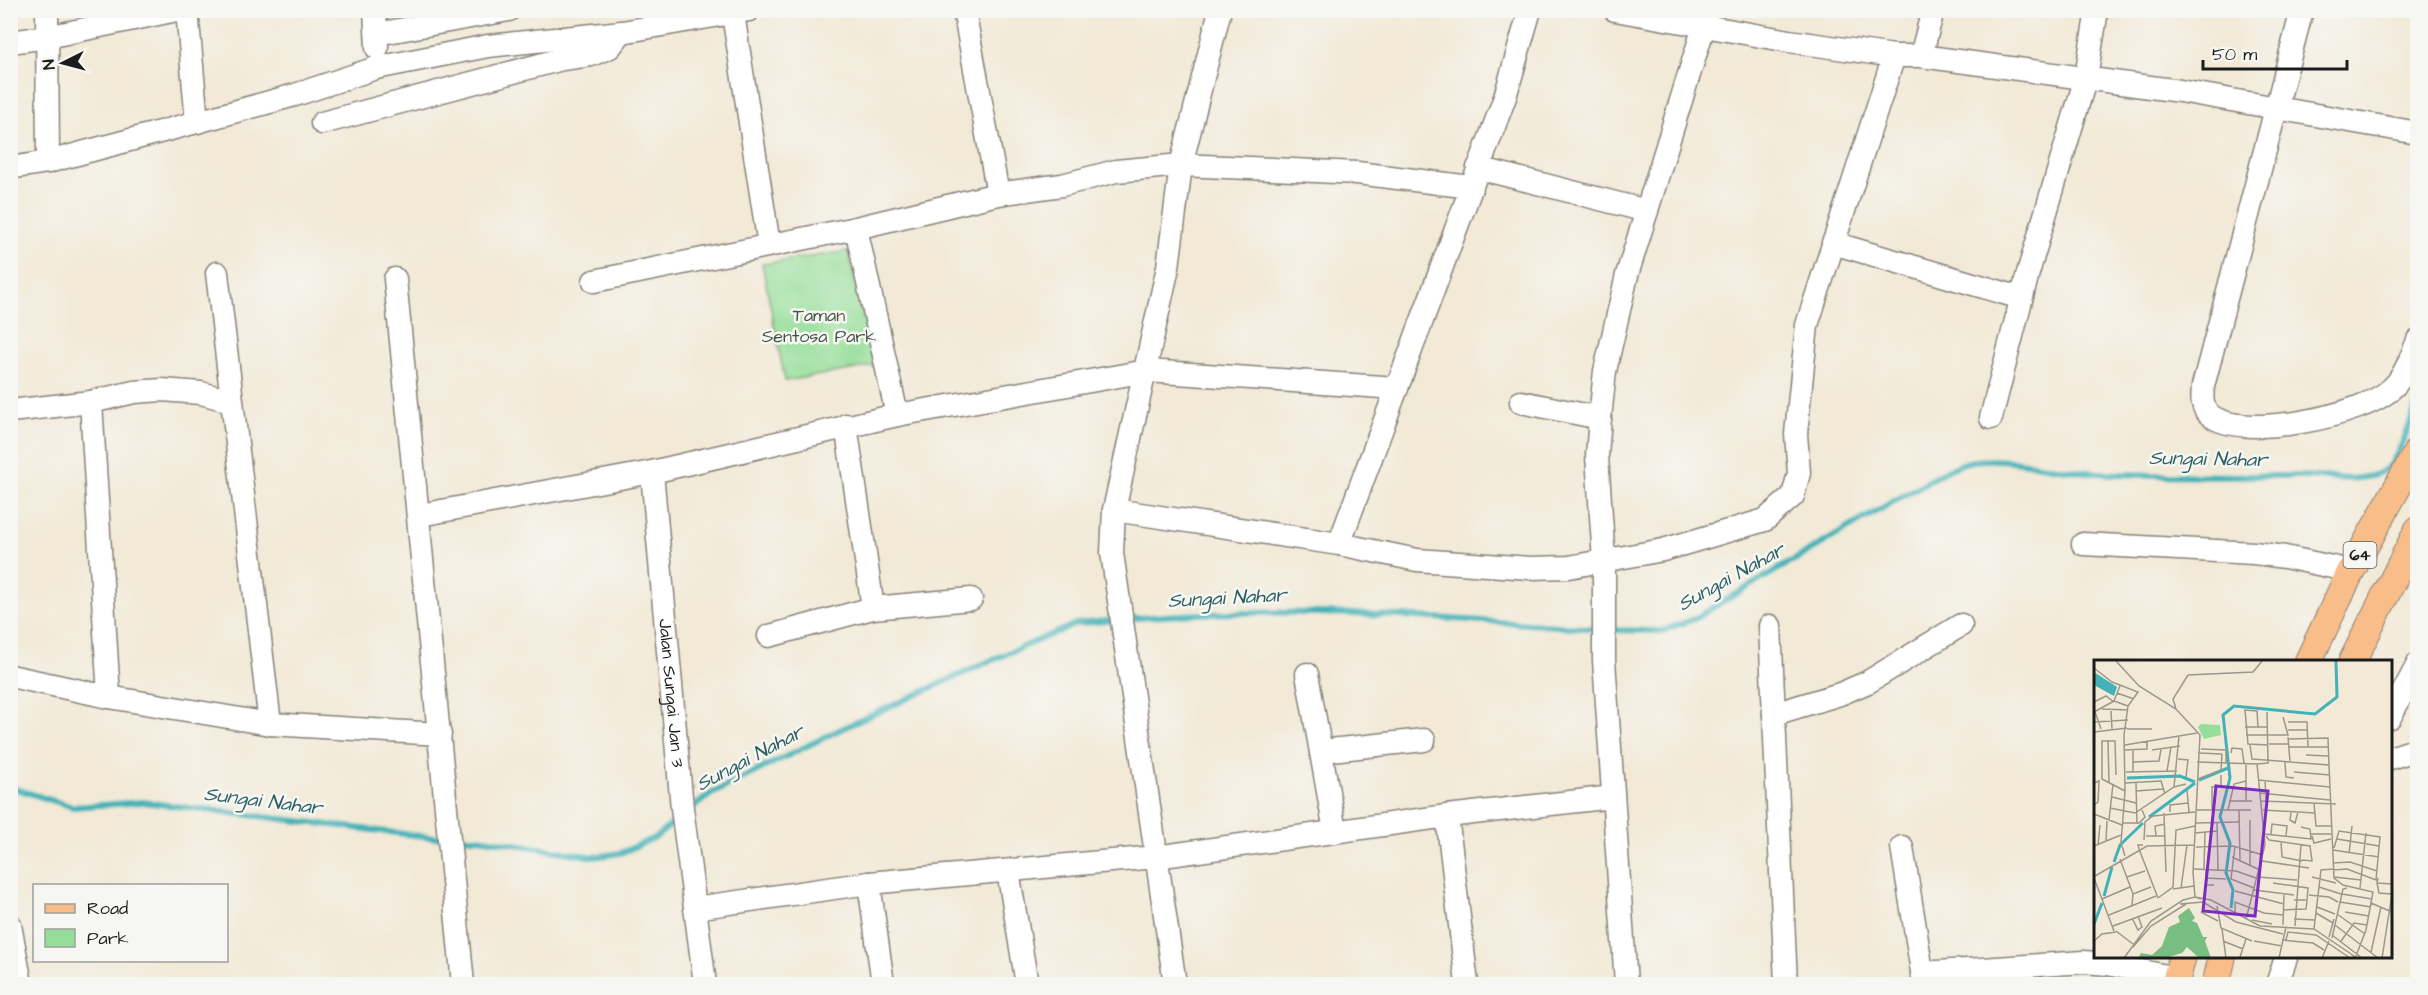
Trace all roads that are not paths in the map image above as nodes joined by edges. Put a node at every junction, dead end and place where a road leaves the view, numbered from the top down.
1 (46, 10) edge
2 (177, 10) edge
3 (186, 10) edge
4 (375, 10) edge
5 (509, 10) edge
6 (964, 10) edge
7 (1220, 10) edge
8 (1530, 10) edge
9 (1615, 10) edge
10 (1933, 10) edge
11 (2097, 10) edge
12 (2302, 10) edge
13 (741, 12) edge
14 (1659, 15) edge
15 (1704, 26) junction
16 (622, 32) junction
17 (377, 34) junction
18 (47, 37) junction
19 (10, 42) edge
20 (1894, 56) junction
21 (1921, 56) junction
22 (376, 68) junction
23 (2086, 77) junction
24 (2278, 107) junction
25 (197, 122) junction
26 (322, 123) dead end
27 (2418, 133) edge
28 (48, 162) junction
29 (1181, 165) junction
30 (10, 168) edge
31 (1475, 177) junction
32 (998, 194) junction
33 (1647, 211) junction
34 (856, 228) junction
35 (1833, 243) junction
36 (769, 245) junction
37 (217, 273) dead end
38 (395, 279) dead end
39 (594, 281) dead end
40 (2021, 298) junction
41 (2418, 341) edge
42 (1147, 371) junction
43 (1397, 388) junction
44 (231, 401) junction
45 (91, 402) junction
46 (1521, 402) dead end
47 (10, 411) edge
48 (897, 415) junction
49 (1600, 418) junction
50 (1991, 418) dead end
51 (846, 425) junction
52 (2418, 450) edge
53 (652, 472) junction
54 (1114, 510) junction
55 (420, 515) junction
56 (2418, 530) edge
57 (1339, 544) junction
58 (2083, 544) dead end
59 (1604, 561) junction
60 (2352, 571) junction
61 (971, 599) dead end
62 (873, 608) junction
63 (1961, 625) dead end
64 (1770, 626) dead end
65 (770, 636) dead end
66 (2309, 660) edge
67 (2353, 660) edge
68 (2418, 664) edge
69 (1306, 674) dead end
70 (10, 676) edge
71 (109, 697) junction
72 (1774, 714) junction
73 (2392, 715) edge
74 (270, 724) junction
75 (440, 734) junction
76 (1424, 740) dead end
77 (2418, 750) edge
78 (1321, 752) junction
79 (2392, 758) edge
80 (1613, 797) junction
81 (1447, 816) junction
82 (1335, 831) junction
83 (1902, 847) dead end
84 (1156, 857) junction
85 (1008, 871) junction
86 (869, 883) junction
87 (695, 908) junction
88 (10, 925) edge
89 (2222, 959) edge
90 (2285, 959) edge
91 (2178, 973) edge
92 (2123, 976) edge
93 (1923, 979) edge
94 (21, 984) edge
95 (463, 984) edge
96 (705, 984) edge
97 (883, 984) edge
98 (1027, 984) edge
99 (1175, 984) edge
100 (1467, 984) edge
101 (1626, 984) edge
102 (1786, 984) edge
103 (2217, 984) edge
104 (2277, 984) edge

1 - 18 street
2 - 18 street
3 - 25 street
4 - 17 street
5 - 17 street
6 - 32 street
7 - 29 street
8 - 31 street
9 - 14 street
10 - 21 street
11 - 23 street
12 - 24 street
13 - 16 street
13 - 36 street
14 - 15 street
15 - 20 street
15 - 33 street
16 - 22 street
16 - 26 street
17 - 22 street
18 - 19 street
18 - 28 street
20 - 21 street
20 - 35 street
21 - 23 street
22 - 25 street
23 - 24 street
23 - 40 street
24 - 27 street
24 - 41 street
25 - 28 street
28 - 30 street
29 - 31 street
29 - 32 street
29 - 42 street
31 - 33 street
31 - 43 street
32 - 34 street
33 - 49 street
34 - 36 street
34 - 48 street
35 - 40 street
35 - 59 street
36 - 39 street
37 - 44 street
38 - 55 street
40 - 50 street
42 - 43 street
42 - 48 street
42 - 54 street
43 - 57 street
44 - 45 street
44 - 74 street
45 - 47 street
45 - 71 street
46 - 49 street
48 - 51 street
49 - 59 street
51 - 53 street
51 - 62 street
52 - 60 main road, 64
53 - 55 street
53 - 87 street, Jalan Sungai Jan 3
54 - 57 street
54 - 84 street
55 - 75 street
56 - 67 main road, 64
57 - 59 street
58 - 60 street
59 - 80 street
60 - 66 main road, 64
61 - 62 street
62 - 65 street
63 - 72 street
64 - 72 street
68 - 73 street
69 - 78 street
70 - 71 street
71 - 74 street
72 - 102 street
74 - 75 street
75 - 95 street
76 - 78 street
77 - 79 street
78 - 82 street
80 - 81 street
80 - 101 street
81 - 82 street
81 - 100 street
82 - 84 street
83 - 93 street
84 - 85 street
84 - 99 street
85 - 86 street
85 - 98 street
86 - 87 street
86 - 97 street
87 - 96 street, Jalan Sungai Jan 3
88 - 94 street
89 - 103 main road
90 - 104 street
91 - 92 street
92 - 93 street

